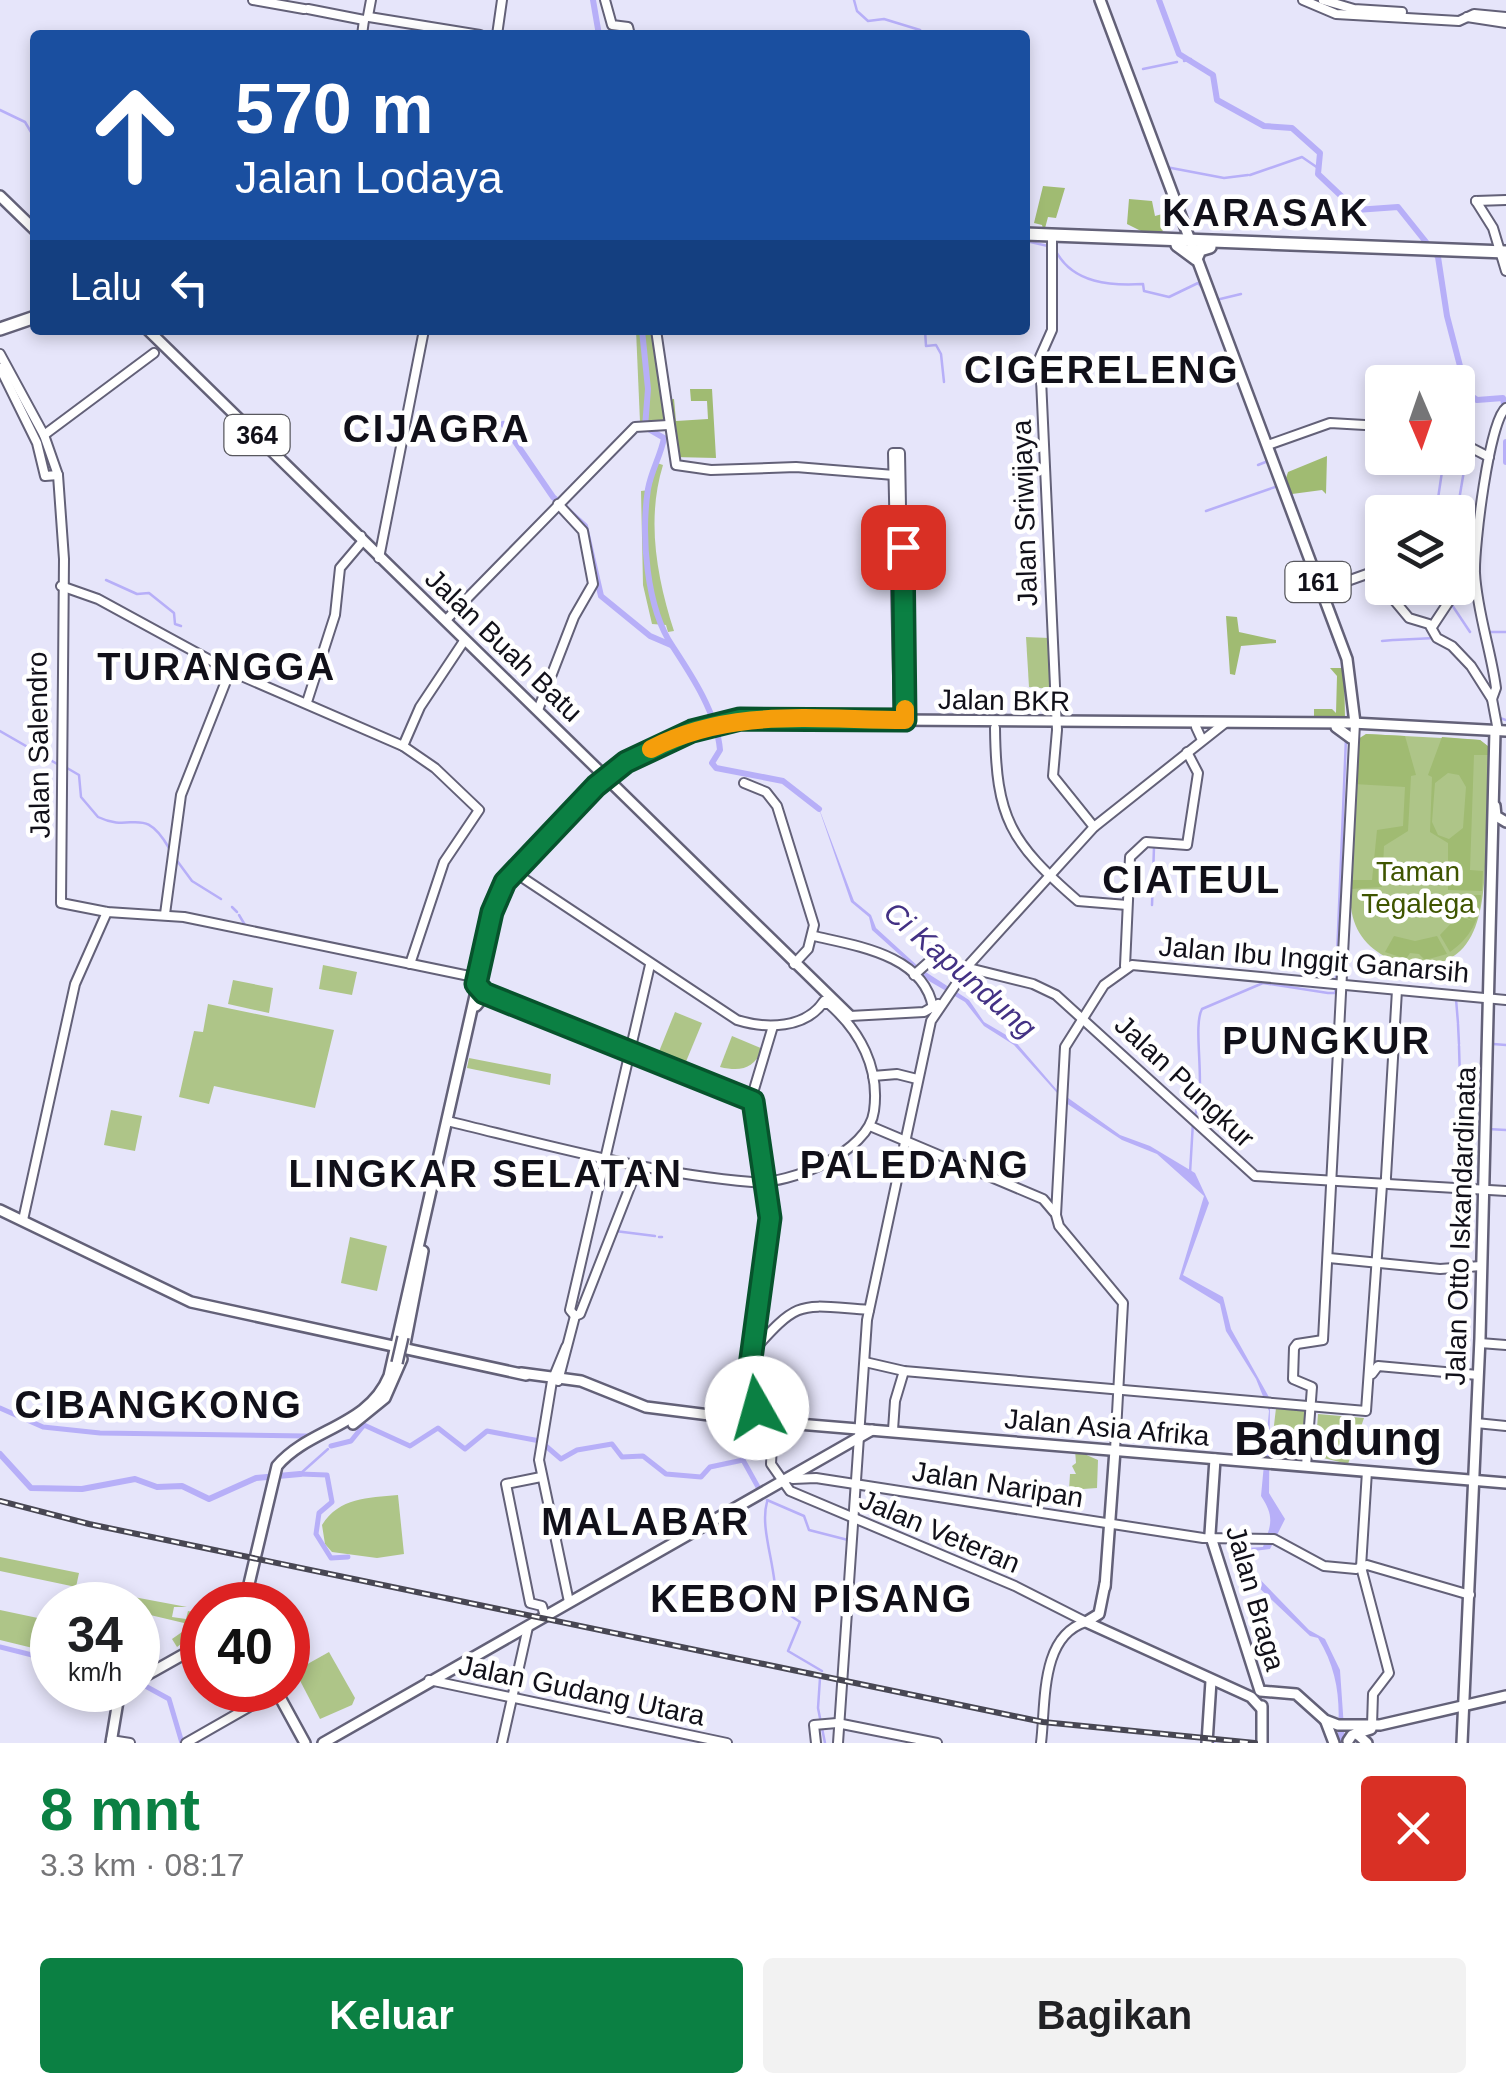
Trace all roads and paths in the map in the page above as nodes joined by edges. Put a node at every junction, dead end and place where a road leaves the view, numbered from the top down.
1 (253, 0) edge
2 (280, 0) edge
3 (369, 0) edge
4 (504, 0) edge
5 (605, 0) edge
6 (1100, 0) edge
7 (1303, 0) edge
8 (1323, 0) edge
9 (306, 7) junction
10 (1354, 12) junction
11 (366, 18) junction
12 (1506, 20) edge
13 (365, 30) edge
14 (425, 30) edge
15 (446, 30) edge
16 (500, 30) edge
17 (629, 30) edge
18 (0, 194) edge
19 (1506, 200) edge
20 (30, 223) edge
21 (1030, 236) edge
22 (1030, 238) edge
23 (1184, 240) junction
24 (1051, 244) junction
25 (1210, 244) junction
26 (1503, 254) edge
27 (1196, 259) junction
28 (1506, 272) edge
29 (30, 322) edge
30 (0, 332) edge
31 (148, 335) edge
32 (150, 335) edge
33 (423, 335) edge
34 (657, 335) edge
35 (157, 351) junction
36 (0, 354) edge
37 (0, 368) edge
38 (1505, 409) edge
39 (668, 424) junction
40 (1365, 425) edge
41 (44, 435) junction
42 (1268, 446) junction
43 (1475, 450) edge
44 (1488, 457) junction
45 (58, 475) junction
46 (894, 475) junction
47 (560, 503) junction
48 (362, 539) junction
49 (379, 556) junction
50 (1475, 568) joint
51 (1365, 575) edge
52 (61, 586) junction
53 (1322, 590) junction
54 (1399, 605) edge
55 (1447, 605) edge
56 (446, 620) junction
57 (1432, 627) junction
58 (464, 642) junction
59 (230, 671) junction
60 (1492, 698) junction
61 (307, 702) junction
62 (538, 710) junction
63 (902, 720) junction
64 (1221, 725) junction
65 (1352, 725) junction
66 (1056, 726) junction
67 (713, 727) junction
68 (1196, 727) junction
69 (995, 728) junction
70 (1497, 734) edge
71 (403, 746) junction
72 (1195, 746) junction
73 (594, 766) junction
74 (609, 781) junction
75 (744, 782) dead end
76 (1493, 810) junction
77 (568, 817) junction
78 (1504, 821) edge
79 (1094, 828) junction
80 (1494, 830) junction
81 (1049, 873) junction
82 (517, 874) junction
83 (1127, 905) junction
84 (107, 912) junction
85 (165, 914) junction
86 (814, 936) junction
87 (488, 939) junction
88 (410, 964) junction
89 (794, 964) junction
90 (650, 965) junction
91 (1125, 966) junction
92 (966, 968) junction
93 (917, 973) junction
94 (477, 980) junction
95 (1343, 984) junction
96 (1397, 990) junction
97 (945, 996) junction
98 (496, 997) junction
99 (1489, 998) junction
100 (824, 1000) junction
101 (1506, 1000) edge
102 (476, 1006) junction
103 (928, 1010) junction
104 (1082, 1017) junction
105 (853, 1020) junction
106 (931, 1021) junction
107 (772, 1026) junction
108 (630, 1049) junction
109 (873, 1076) junction
110 (918, 1078) junction
111 (752, 1098) junction
112 (452, 1122) junction
113 (871, 1124) junction
114 (904, 1140) junction
115 (604, 1156) junction
116 (639, 1164) junction
117 (768, 1179) junction
118 (1385, 1181) junction
119 (1332, 1182) junction
120 (1483, 1190) junction
121 (1506, 1191) edge
122 (1055, 1194) junction
123 (1043, 1199) junction
124 (0, 1211) edge
125 (1056, 1216) junction
126 (23, 1220) junction
127 (420, 1254) junction
128 (1329, 1258) junction
129 (1376, 1262) junction
130 (1481, 1266) junction
131 (868, 1310) junction
132 (576, 1311) junction
133 (756, 1326) junction
134 (768, 1332) junction
135 (1480, 1343) junction
136 (1506, 1345) edge
137 (402, 1349) junction
138 (753, 1352) junction
139 (1371, 1361) junction
140 (866, 1366) junction
141 (904, 1371) junction
142 (1478, 1374) junction
143 (555, 1381) junction
144 (1370, 1389) junction
145 (1120, 1392) junction
146 (760, 1404) joint
147 (1314, 1407) junction
148 (749, 1420) junction
149 (353, 1422) junction
150 (772, 1422) junction
151 (1476, 1423) junction
152 (1506, 1426) edge
153 (892, 1430) junction
154 (857, 1439) junction
155 (1115, 1450) junction
156 (1214, 1459) junction
157 (1306, 1466) junction
158 (1334, 1468) junction
159 (1368, 1471) junction
160 (541, 1477) junction
161 (779, 1480) junction
162 (1474, 1480) junction
163 (1506, 1483) edge
164 (856, 1484) junction
165 (853, 1518) junction
166 (1109, 1524) junction
167 (1210, 1538) junction
168 (1361, 1567) junction
169 (251, 1582) edge
170 (1105, 1584) junction
171 (1470, 1594) junction
172 (570, 1600) junction
173 (544, 1613) junction
174 (1086, 1622) junction
175 (522, 1633) junction
176 (1127, 1642) junction
177 (463, 1662) junction
178 (428, 1682) junction
179 (1211, 1682) junction
180 (1258, 1693) junction
181 (1506, 1696) edge
182 (512, 1699) junction
183 (1464, 1706) junction
184 (116, 1712) edge
185 (240, 1712) edge
186 (293, 1712) edge
187 (834, 1723) junction
188 (1375, 1727) junction
189 (1342, 1731) edge
190 (111, 1741) edge
191 (314, 1742) edge
192 (130, 1743) edge
193 (186, 1743) edge
194 (502, 1743) edge
195 (727, 1743) edge
196 (816, 1743) edge
197 (838, 1743) edge
198 (936, 1743) edge
199 (1040, 1743) edge
200 (1207, 1743) edge
201 (1262, 1743) edge
202 (1334, 1743) edge
203 (1367, 1743) edge
204 (1376, 1743) edge
205 (1462, 1743) edge

1 - 9 street
2 - 9 street
3 - 11 street
4 - 16 street
5 - 17 street
6 - 23 main road
7 - 10 street
8 - 10 street
9 - 11 street
10 - 12 street
11 - 13 street
11 - 14 street
11 - 15 street
18 - 20 main road
19 - 26 street
21 - 23 highway
22 - 24 highway
23 - 24 highway
23 - 25 highway
23 - 27 highway
24 - 66 street, Jalan Sriwijaya
25 - 26 highway
25 - 27 highway
26 - 28 street
27 - 42 main road, 161
29 - 30 highway
31 - 35 main road, Jalan Buah Batu / 364
32 - 48 main road, Jalan Buah Batu / 364
33 - 49 street
34 - 39 street
35 - 41 street
35 - 48 main road, Jalan Buah Batu / 364
36 - 41 street, Jalan Salendro
37 - 45 street
38 - 44 street
39 - 46 street
39 - 47 street
40 - 42 street
41 - 45 street, Jalan Salendro
42 - 53 main road, 161
43 - 44 street
44 - 50 street
45 - 52 street, Jalan Salendro
46 - 63 street
46 - 63 street
47 - 56 street
47 - 62 street
48 - 49 main road, Jalan Buah Batu / 364
48 - 61 street
49 - 56 main road, Jalan Buah Batu / 364
49 - 58 main road, Jalan Buah Batu / 364
50 - 60 street
51 - 53 street
52 - 59 street
52 - 84 street, Jalan Salendro
53 - 65 main road, 161
54 - 57 street
55 - 57 street
56 - 62 main road, Jalan Buah Batu / 364
57 - 60 street
58 - 71 street
58 - 73 main road, Jalan Buah Batu / 364
59 - 61 street
59 - 85 street
60 - 70 street
61 - 71 street
62 - 73 main road, Jalan Buah Batu / 364
63 - 66 main road, Jalan BKR
63 - 67 main road, Jalan BKR
64 - 65 main road, Jalan BKR
64 - 66 main road, Jalan BKR
64 - 68 main road, Jalan BKR
64 - 72 street
65 - 70 main road, Jalan BKR
65 - 95 street
66 - 68 main road, Jalan BKR
66 - 69 main road, Jalan BKR
66 - 79 street, Jalan Sriwijaya
67 - 69 main road, Jalan BKR
67 - 74 main road, Jalan BKR
68 - 72 street
69 - 81 street
70 - 76 main road, Jalan Otto Iskandardinata
71 - 88 street
72 - 79 street
72 - 83 street
73 - 74 main road
73 - 74 main road
74 - 77 main road, Jalan BKR
74 - 89 main road
75 - 86 street
76 - 78 main road
76 - 80 main road, Jalan Otto Iskandardinata
77 - 82 main road
77 - 87 main road
78 - 80 main road
79 - 81 street
80 - 99 main road, Jalan Otto Iskandardinata
81 - 83 street
81 - 92 street
82 - 87 main road
82 - 90 street
83 - 91 street
84 - 85 street
84 - 126 street
85 - 88 street
86 - 89 street
86 - 93 street
87 - 94 main road
87 - 94 main road
88 - 94 street
89 - 100 main road
90 - 107 street
90 - 108 street
91 - 95 street, Jalan Ibu Inggit Ganarsih
91 - 104 street, Jalan Ibu Inggit Ganarsih
92 - 93 street, Jalan Pungkur
92 - 97 street
92 - 104 street, Jalan Pungkur
93 - 103 street
94 - 98 street
94 - 102 main road
94 - 112 main road
95 - 96 street, Jalan Ibu Inggit Ganarsih
95 - 119 street
96 - 99 street, Jalan Ibu Inggit Ganarsih
96 - 118 street
97 - 103 street
97 - 106 street
98 - 102 main road
98 - 108 street
99 - 101 street, Jalan Ibu Inggit Ganarsih
99 - 120 main road, Jalan Otto Iskandardinata
100 - 105 main road
100 - 107 street
102 - 112 main road
103 - 105 street
103 - 106 street
104 - 119 street, Jalan Pungkur
104 - 122 street, Jalan Ibu Inggit Ganarsih
105 - 109 street
106 - 110 street
107 - 111 street
108 - 111 street
108 - 115 street
109 - 110 street
109 - 113 street
110 - 114 street
111 - 117 street
112 - 115 street
112 - 127 main road
113 - 114 street
113 - 117 street
114 - 123 street
114 - 131 street
115 - 116 street
115 - 132 street
116 - 117 street
116 - 132 street
117 - 133 street
118 - 119 street, Jalan Pungkur
118 - 120 street, Jalan Pungkur
118 - 129 street
119 - 128 street
120 - 121 street, Jalan Pungkur
120 - 130 main road, Jalan Otto Iskandardinata
122 - 123 street
122 - 125 street, Jalan Ibu Inggit Ganarsih
123 - 125 street
124 - 126 main road
124 - 137 main road
125 - 145 street
126 - 137 main road
127 - 137 main road
127 - 137 main road
128 - 129 street
128 - 147 street
129 - 130 street
129 - 139 street
130 - 135 main road, Jalan Otto Iskandardinata
131 - 134 street
131 - 140 street
132 - 143 street
133 - 134 street
133 - 138 street
134 - 138 street
135 - 136 street
135 - 142 main road, Jalan Otto Iskandardinata
137 - 143 main road
137 - 149 main road
137 - 149 main road
138 - 146 street
138 - 148 street
139 - 142 street
139 - 144 street
140 - 141 street
140 - 154 street
141 - 145 street
141 - 153 street
142 - 144 street
142 - 151 main road, Jalan Otto Iskandardinata
143 - 148 main road
143 - 160 street
144 - 147 street
145 - 147 street
145 - 155 street
146 - 150 main road
147 - 157 street
147 - 158 street, Jalan Asia Afrika
148 - 150 main road
149 - 169 main road
150 - 154 main road
150 - 161 street
151 - 152 street
151 - 162 main road, Jalan Otto Iskandardinata
153 - 154 main road, Jalan Asia Afrika
153 - 155 main road, Jalan Asia Afrika
154 - 161 main road
154 - 164 street
155 - 156 main road, Jalan Asia Afrika
155 - 166 main road
156 - 157 main road, Jalan Asia Afrika
156 - 167 main road, Jalan Braga
157 - 158 main road, Jalan Asia Afrika
158 - 159 main road, Jalan Asia Afrika
159 - 162 main road, Jalan Asia Afrika
159 - 168 street
160 - 172 street
160 - 173 street
161 - 164 street, Jalan Naripan
161 - 165 street, Jalan Veteran
161 - 172 main road
162 - 163 main road, Jalan Asia Afrika
162 - 171 main road, Jalan Otto Iskandardinata
164 - 165 street
164 - 166 street, Jalan Naripan
165 - 174 street, Jalan Veteran
165 - 187 street
166 - 167 street, Jalan Naripan
166 - 170 main road
167 - 168 street, Jalan Naripan
167 - 180 main road, Jalan Braga
168 - 171 street
168 - 188 street
170 - 174 main road
170 - 176 main road
171 - 183 main road, Jalan Otto Iskandardinata
172 - 173 main road
172 - 175 main road
173 - 177 main road
174 - 176 main road
174 - 199 street
175 - 177 main road
175 - 182 street
176 - 179 main road
177 - 178 main road
178 - 182 street, Jalan Gudang Utara
178 - 191 main road
179 - 180 main road
179 - 200 main road
180 - 189 main road
180 - 201 main road, Jalan Braga
181 - 183 main road
182 - 194 street
182 - 195 street, Jalan Gudang Utara
183 - 188 main road
183 - 205 main road, Jalan Otto Iskandardinata
184 - 190 main road
185 - 193 street
186 - 191 main road
187 - 196 street
187 - 197 street
187 - 198 street
188 - 189 main road
188 - 204 main road
189 - 202 main road
189 - 203 main road
190 - 192 street

